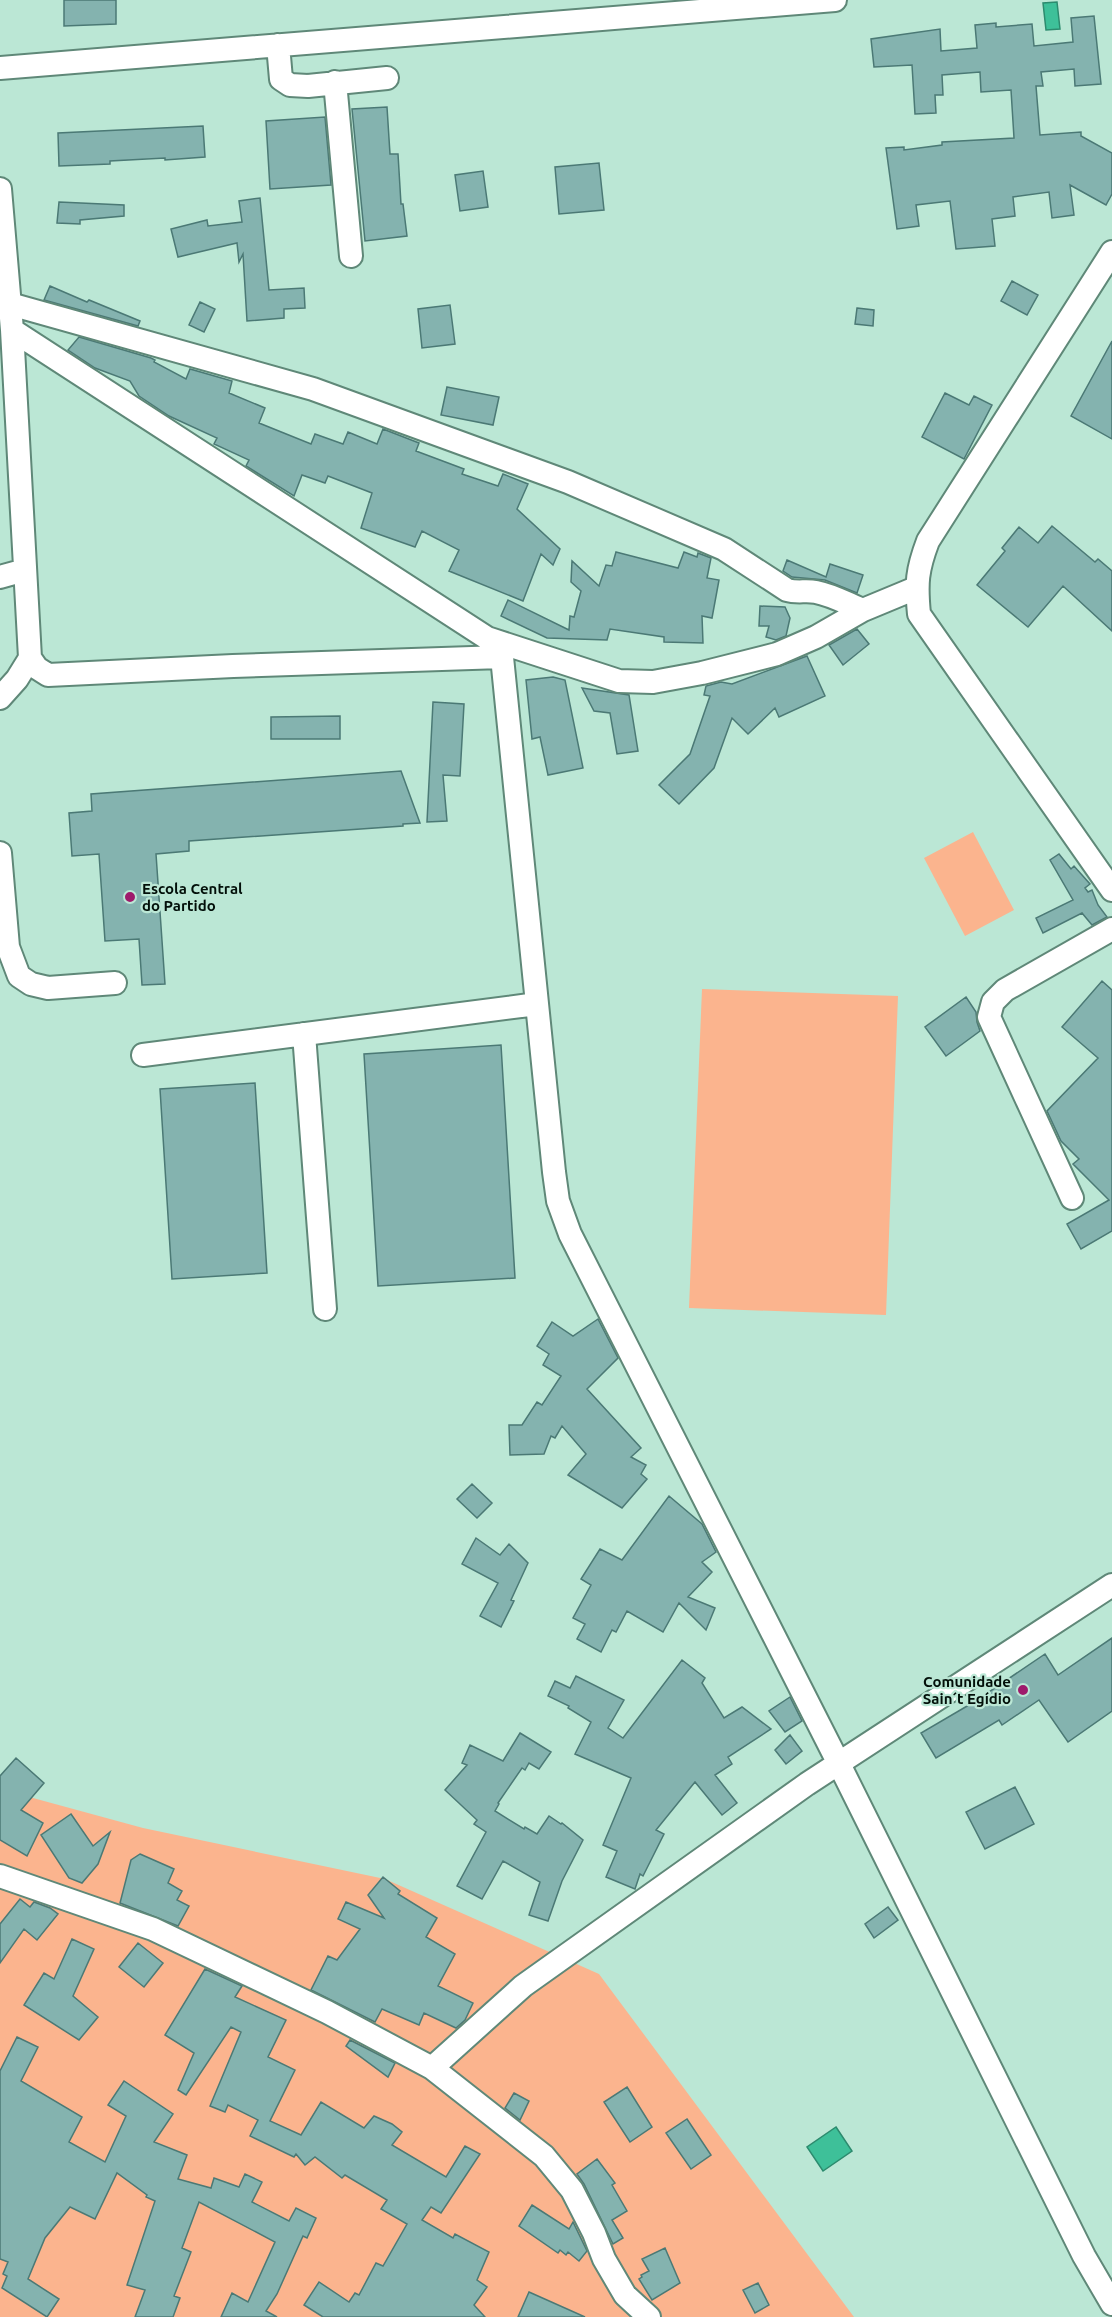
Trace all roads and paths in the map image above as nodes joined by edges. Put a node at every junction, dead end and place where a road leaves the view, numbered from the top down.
1 (835, 0) edge
2 (278, 45) junction
3 (0, 68) edge
4 (387, 78) dead end
5 (335, 82) junction
6 (0, 189) edge
7 (1112, 252) edge
8 (351, 256) dead end
9 (10, 304) junction
10 (12, 330) junction
11 (25, 570) junction
12 (0, 577) edge
13 (916, 588) junction
14 (863, 610) junction
15 (486, 638) junction
16 (502, 657) junction
17 (30, 658) junction
18 (0, 698) edge
19 (0, 853) edge
20 (1112, 890) edge
21 (1112, 929) edge
22 (4, 950) edge
23 (115, 983) dead end
24 (537, 1004) junction
25 (304, 1034) junction
26 (143, 1054) dead end
27 (1072, 1198) dead end
28 (325, 1309) dead end
29 (1112, 1586) edge
30 (838, 1764) junction
31 (0, 1876) edge
32 (432, 2068) junction
33 (1112, 2304) edge
34 (649, 2317) edge

1 - 2 street
2 - 3 street
2 - 5 street
4 - 5 street
5 - 8 street
6 - 9 street
7 - 13 street
9 - 10 street
9 - 14 street
10 - 11 street
10 - 15 street
11 - 12 street
11 - 17 street
13 - 14 street
13 - 20 street
14 - 15 street
15 - 16 street
16 - 17 street
16 - 24 street
17 - 18 street
19 - 22 street
21 - 27 street
22 - 23 street
24 - 25 street
24 - 30 street
25 - 26 street
25 - 28 street
29 - 30 street
30 - 32 street
30 - 33 street
31 - 32 street
32 - 34 street

